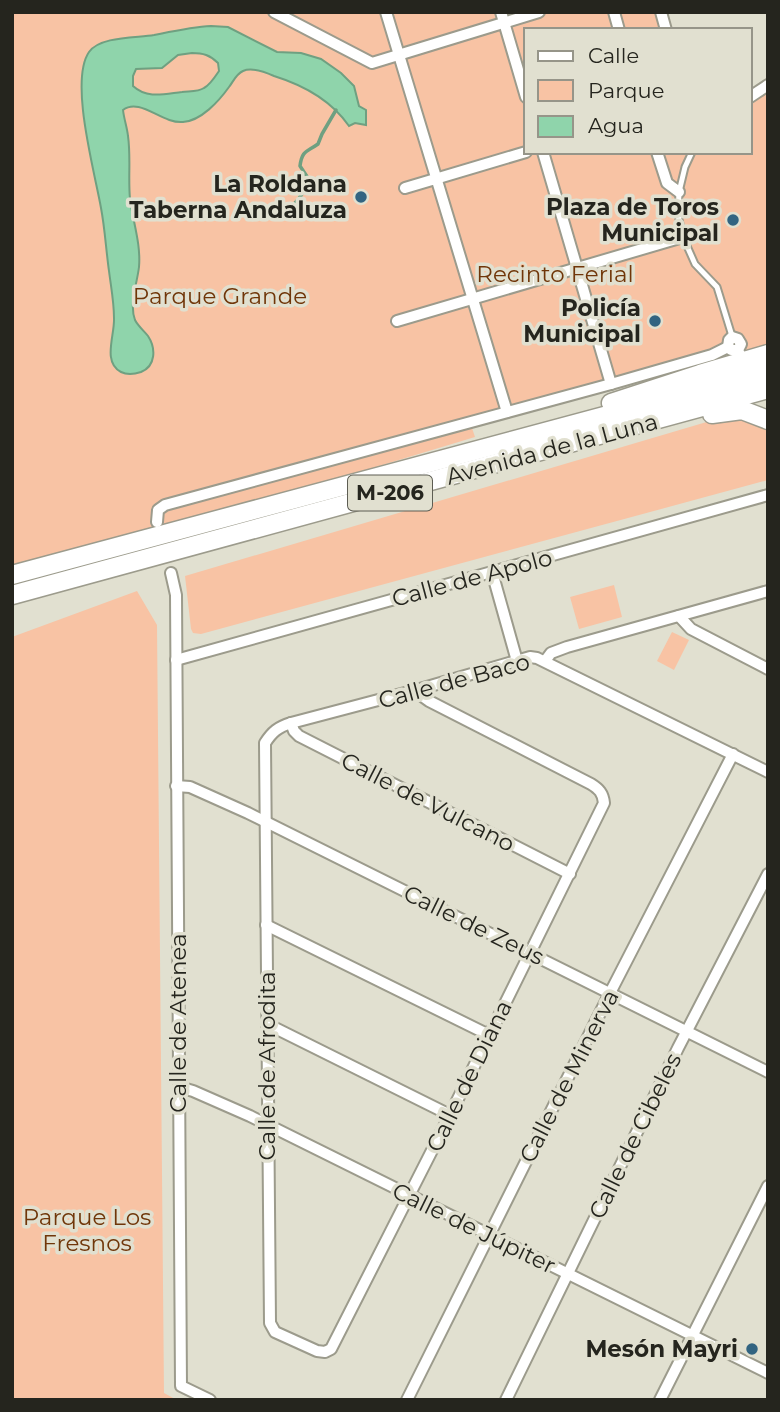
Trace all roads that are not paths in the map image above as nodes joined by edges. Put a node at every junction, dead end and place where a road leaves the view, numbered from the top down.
1 (274, 12) edge
2 (386, 12) edge
3 (539, 12) edge
4 (503, 18) edge
5 (399, 55) junction
6 (768, 85) edge
7 (524, 90) edge
8 (752, 96) edge
9 (524, 153) edge
10 (544, 154) edge
11 (658, 154) edge
12 (691, 154) edge
13 (436, 178) junction
14 (405, 188) dead end
15 (679, 192) junction
16 (683, 237) junction
17 (577, 269) junction
18 (473, 299) junction
19 (397, 321) dead end
20 (735, 349) junction
21 (768, 354) edge
22 (768, 372) edge
23 (611, 384) junction
24 (768, 389) edge
25 (507, 412) junction
26 (768, 419) edge
27 (516, 450) junction
28 (768, 495) edge
29 (157, 522) dead end
30 (492, 572) junction
31 (171, 573) dead end
32 (12, 575) edge
33 (768, 591) edge
34 (12, 595) edge
35 (679, 616) junction
36 (176, 660) junction
37 (517, 661) junction
38 (545, 661) junction
39 (768, 669) edge
40 (420, 690) junction
41 (291, 723) junction
42 (265, 743) joint
43 (733, 754) junction
44 (768, 772) edge
45 (176, 786) junction
46 (265, 822) junction
47 (570, 874) junction
48 (768, 874) edge
49 (266, 925) junction
50 (529, 953) junction
51 (610, 993) junction
52 (267, 1024) junction
53 (687, 1032) junction
54 (489, 1035) junction
55 (768, 1072) edge
56 (178, 1087) junction
57 (450, 1115) junction
58 (267, 1125) junction
59 (768, 1186) edge
60 (409, 1196) junction
61 (489, 1235) junction
62 (568, 1274) junction
63 (693, 1337) junction
64 (325, 1352) joint
65 (768, 1373) edge
66 (209, 1400) edge
67 (407, 1400) edge
68 (506, 1400) edge
69 (660, 1400) edge

1 - 5 street
2 - 5 street
3 - 4 street
4 - 5 street
4 - 7 street
5 - 13 street
6 - 8 street
9 - 13 street
10 - 17 street
11 - 15 street
12 - 15 lane
13 - 14 street
13 - 18 street
15 - 16 lane
16 - 17 street
16 - 20 lane
17 - 18 street
17 - 23 street
18 - 19 street
18 - 25 street
20 - 21 main road
20 - 23 street
20 - 27 main road
22 - 27 main road, Avenida de la Luna / M-206
23 - 25 street
24 - 27 main road, Avenida de la Luna / M-206
25 - 29 street
26 - 27 main road
27 - 32 main road, Avenida de la Luna / M-206
27 - 34 main road, Avenida de la Luna / M-206
28 - 30 street, Calle de Apolo
30 - 36 street, Calle de Apolo
30 - 37 street
31 - 36 street, Calle de Atenea
33 - 35 street, Calle de Baco
35 - 38 street, Calle de Baco
35 - 39 street
36 - 45 street, Calle de Atenea
37 - 38 street, Calle de Baco
37 - 40 street, Calle de Baco
38 - 43 street
40 - 41 street, Calle de Baco
40 - 47 street, Calle de Diana
41 - 42 street, Calle de Baco
41 - 47 street, Calle de Vulcano
42 - 46 street, Calle de Afrodita
43 - 44 street
43 - 51 street, Calle de Minerva
45 - 46 street, Calle de Zeus
45 - 56 street, Calle de Atenea
46 - 49 street, Calle de Afrodita
46 - 50 street, Calle de Zeus
47 - 50 street, Calle de Diana
48 - 53 street, Calle de Cibeles
49 - 52 street, Calle de Afrodita
49 - 54 street
50 - 51 street, Calle de Zeus
50 - 54 street, Calle de Diana
51 - 53 street, Calle de Zeus
51 - 61 street, Calle de Minerva
52 - 57 street
52 - 58 street, Calle de Afrodita
53 - 55 street, Calle de Zeus
53 - 62 street, Calle de Cibeles
54 - 57 street, Calle de Diana
56 - 58 street, Calle de Júpiter
56 - 66 street, Calle de Atenea
57 - 60 street, Calle de Diana
58 - 60 street, Calle de Júpiter
58 - 64 street, Calle de Afrodita
59 - 63 street
60 - 61 street, Calle de Júpiter
60 - 64 street, Calle de Diana
61 - 62 street, Calle de Júpiter
61 - 67 street, Calle de Minerva
62 - 63 street, Calle de Júpiter
62 - 68 street, Calle de Cibeles
63 - 65 street, Calle de Júpiter
63 - 69 street

